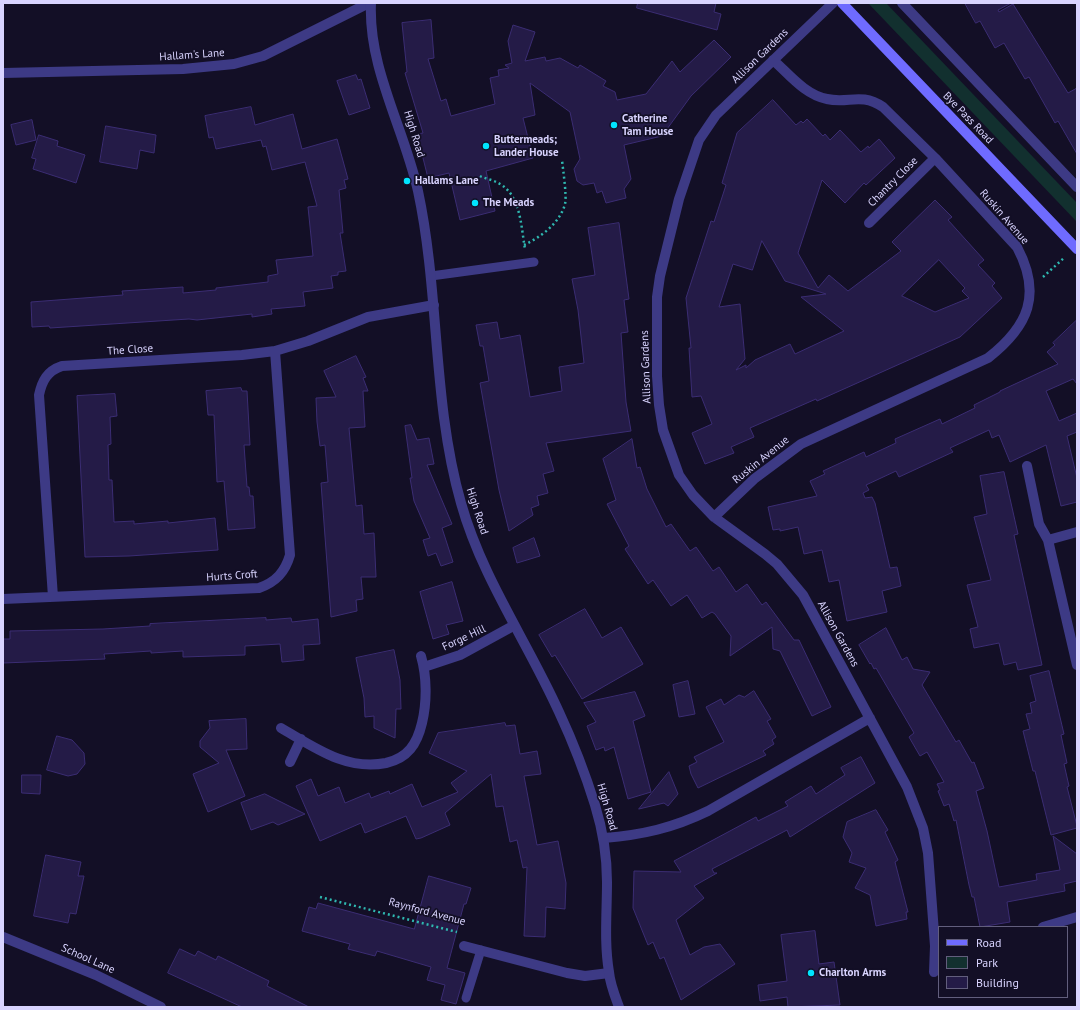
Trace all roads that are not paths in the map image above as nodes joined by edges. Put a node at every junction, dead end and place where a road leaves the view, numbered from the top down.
1 (370, 3) edge
2 (833, 3) edge
3 (842, 3) edge
4 (902, 3) edge
5 (773, 60) junction
6 (3, 73) edge
7 (935, 158) junction
8 (1077, 187) edge
9 (869, 223) dead end
10 (1076, 248) edge
11 (531, 262) road end
12 (431, 276) junction
13 (434, 305) junction
14 (275, 351) junction
15 (1027, 466) dead end
16 (714, 517) junction
17 (1077, 532) edge
18 (1048, 540) junction
19 (53, 597) junction
20 (3, 599) edge
21 (513, 626) junction
22 (421, 656) dead end
23 (1077, 665) edge
24 (424, 667) junction
25 (870, 718) junction
26 (281, 728) dead end
27 (301, 739) junction
28 (290, 762) dead end
29 (604, 838) junction
30 (1077, 917) edge
31 (1046, 926) edge
32 (3, 937) edge
33 (937, 945) edge
34 (464, 946) road end
35 (481, 950) junction
36 (934, 972) dead end
37 (609, 973) junction
38 (466, 998) dead end
39 (161, 1007) edge
40 (619, 1007) edge

1 - 6 street, Hallam's Lane
1 - 12 street, High Road
2 - 5 street, Allison Gardens
3 - 10 main road, Bye Pass Road
4 - 8 street
5 - 7 street, Ruskin Avenue
5 - 16 street, Allison Gardens
7 - 9 street, Chantry Close
7 - 16 street, Ruskin Avenue
11 - 12 lane
12 - 13 street, High Road
13 - 14 street, The Close
13 - 21 street, High Road
14 - 19 street, The Close
14 - 19 street, Hurts Croft
15 - 18 street
16 - 25 street, Allison Gardens
17 - 18 street
18 - 23 street
19 - 20 street, Hurts Croft
21 - 24 street, Forge Hill
21 - 29 street, High Road
22 - 24 street
24 - 27 street
25 - 29 street
25 - 33 street, Allison Gardens
26 - 27 street
27 - 28 street
29 - 37 street, High Road
30 - 31 street
32 - 39 street, School Lane
33 - 36 street, Allison Gardens
34 - 35 street
35 - 37 street
35 - 38 lane
37 - 40 street, High Road

